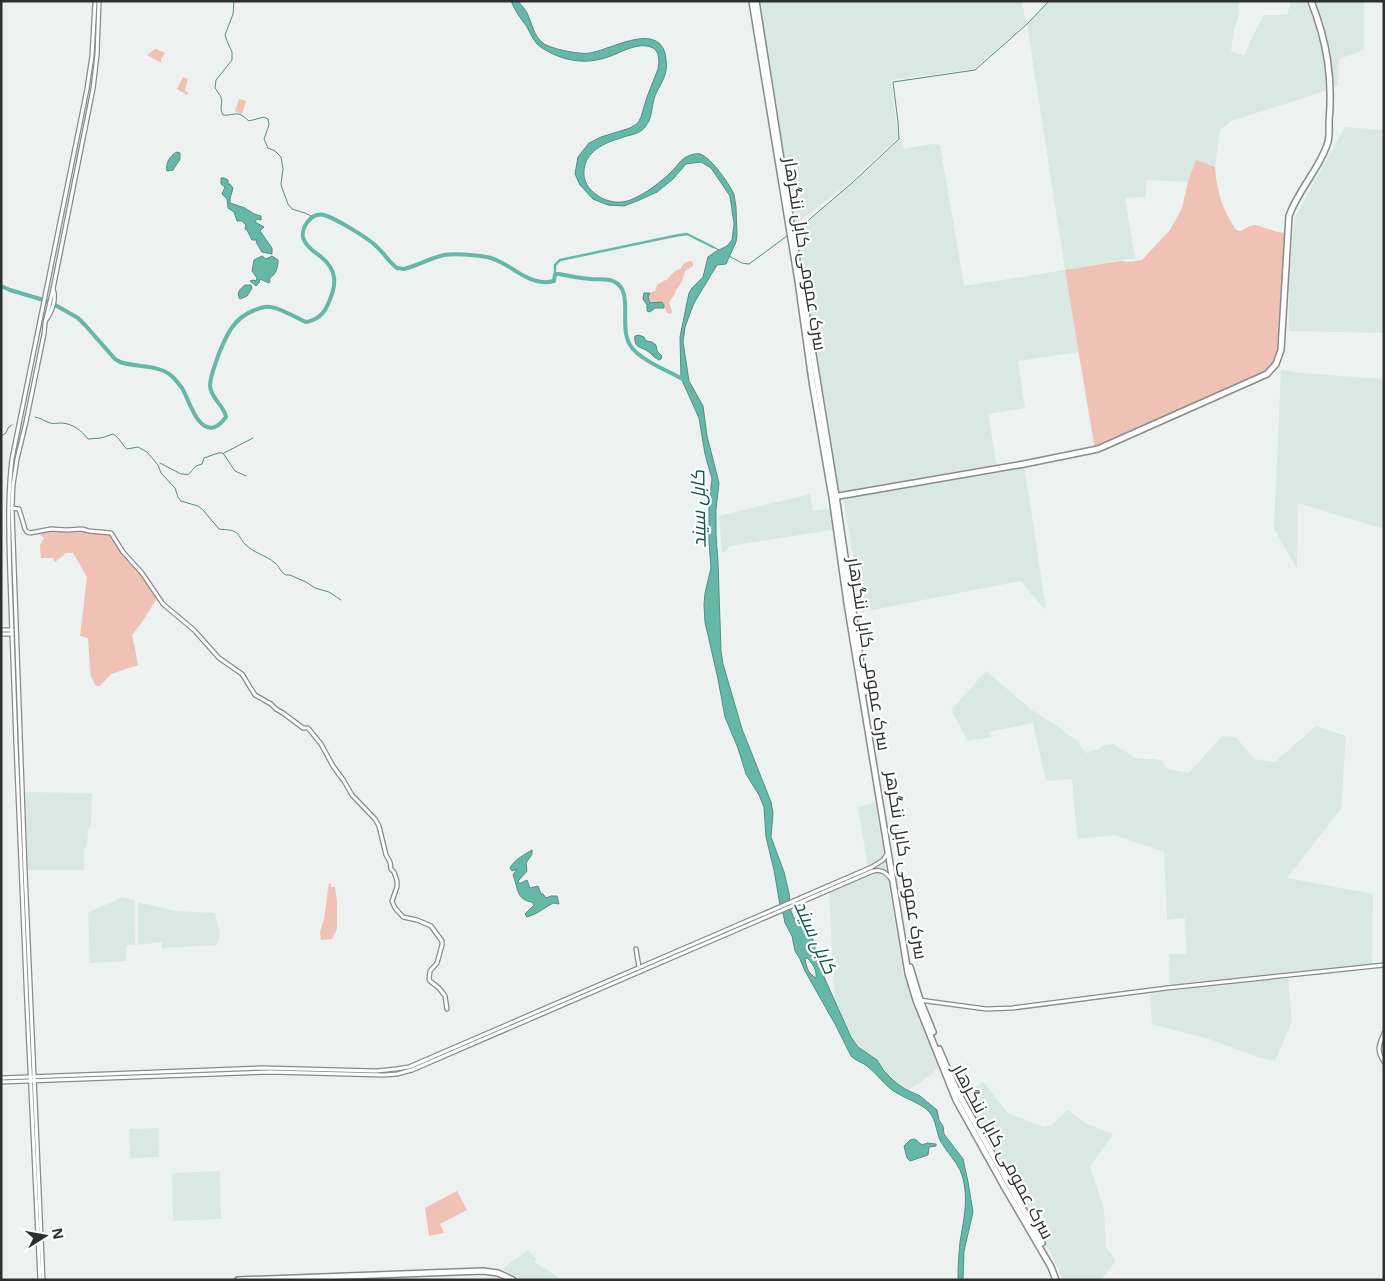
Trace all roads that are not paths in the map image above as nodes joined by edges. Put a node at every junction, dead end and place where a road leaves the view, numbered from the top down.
1 (95, 1) edge
2 (100, 1) edge
3 (752, 1) edge
4 (756, 1) edge
5 (1311, 1) edge
6 (78, 152) junction
7 (53, 288) junction
8 (48, 302) junction
9 (803, 310) junction
10 (44, 323) junction
11 (834, 497) junction
12 (12, 508) junction
13 (1, 630) edge
14 (12, 632) junction
15 (1, 634) edge
16 (21, 821) junction
17 (887, 854) junction
18 (892, 881) junction
19 (797, 901) junction
20 (712, 938) junction
21 (636, 950) dead end
22 (1384, 965) edge
23 (639, 967) junction
24 (918, 1000) junction
25 (447, 1008) dead end
26 (1384, 1033) edge
27 (1384, 1062) edge
28 (32, 1079) junction
29 (1, 1080) edge
30 (42, 1280) edge
31 (238, 1280) edge
32 (302, 1280) edge
33 (508, 1280) edge
34 (513, 1280) edge
35 (1057, 1280) edge

1 - 6 street
2 - 6 street
3 - 9 highway, سرک عمومی کابل ننگرهار
4 - 9 highway, سرک عمومی کابل ننگرهار
5 - 11 highway
6 - 7 street
6 - 8 street
7 - 8 street
7 - 10 street
8 - 10 street
8 - 14 street
9 - 11 highway, سرک عمومی کابل ننگرهار
10 - 12 street
11 - 17 highway, سرک عمومی کابل ننگرهار
11 - 24 highway, سرک عمومی کابل ننگرهر
12 - 16 street
12 - 25 street
13 - 14 street
14 - 15 street
14 - 16 street
16 - 28 street
16 - 28 street
17 - 18 highway, سرک عمومی کابل ننگرهار
17 - 19 street
18 - 19 street
18 - 24 highway, سرک عمومی کابل ننگرهار
19 - 20 street
20 - 23 street
20 - 28 street
21 - 23 street
22 - 24 street
23 - 28 street
24 - 35 highway, سرک عمومی کابل ننگرهار
26 - 27 street
28 - 29 street
28 - 30 street
31 - 34 highway
32 - 33 highway

